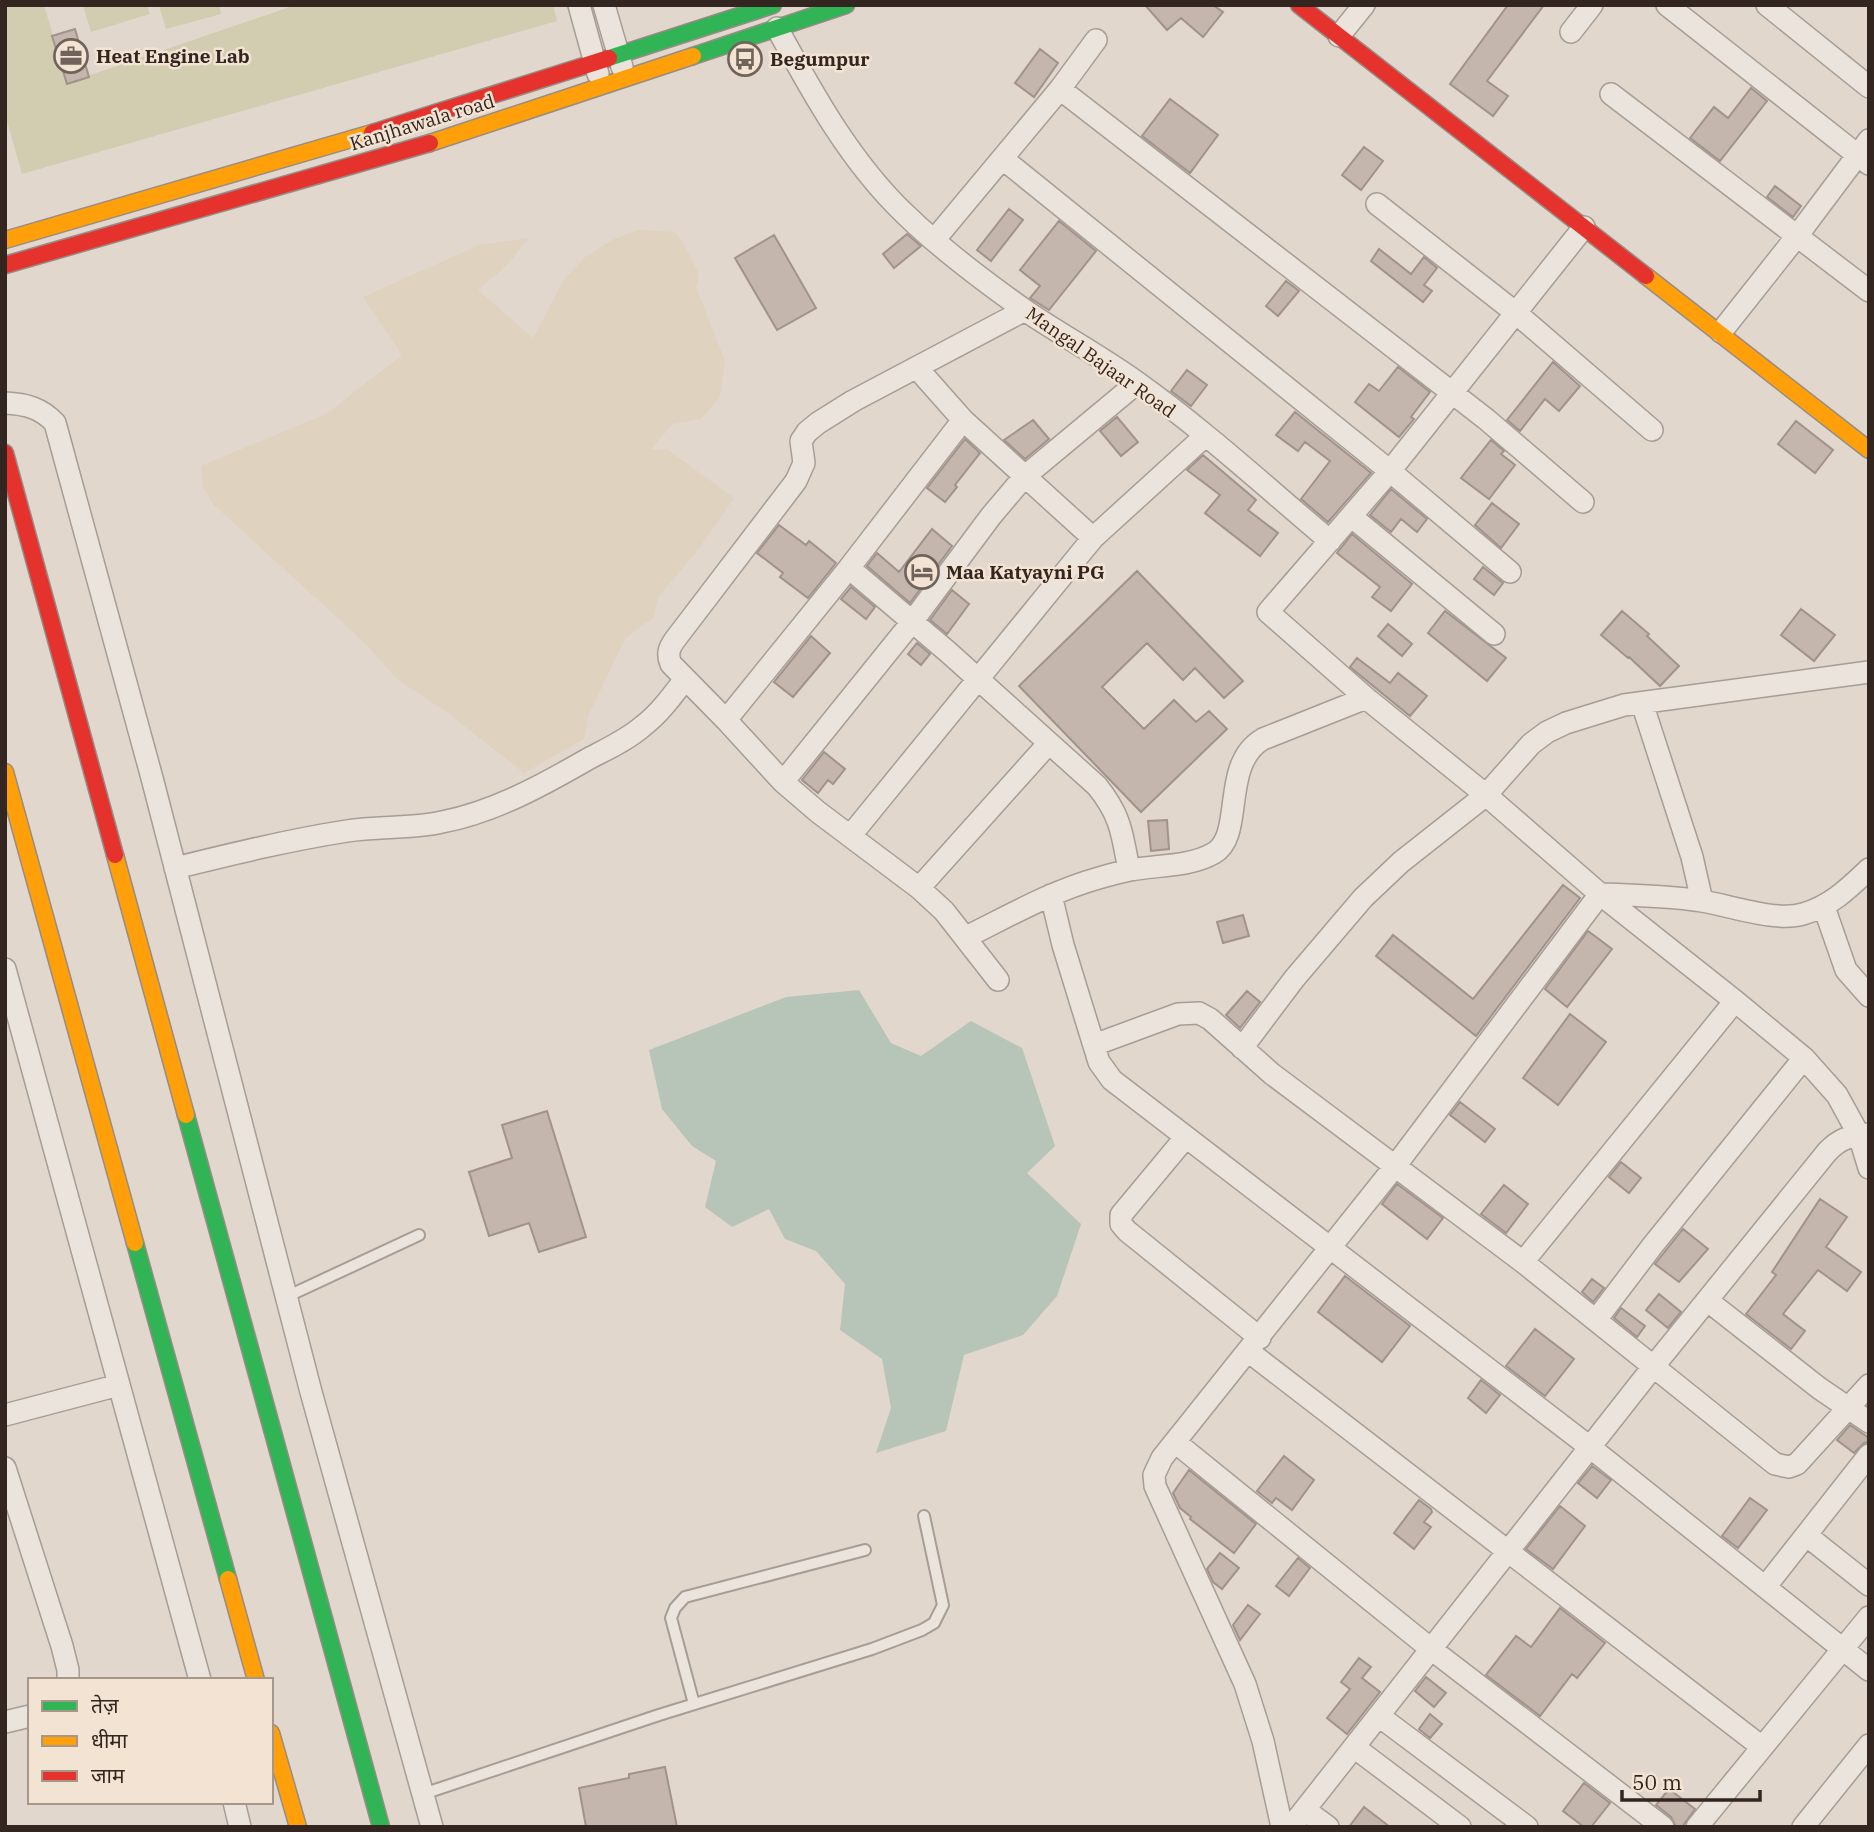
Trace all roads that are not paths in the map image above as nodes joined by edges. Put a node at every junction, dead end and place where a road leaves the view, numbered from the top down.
1 (579, 5) edge
2 (604, 5) edge
3 (773, 5) edge
4 (846, 5) edge
5 (1299, 5) edge
6 (1364, 5) edge
7 (1592, 5) edge
8 (1667, 5) edge
9 (1767, 5) edge
10 (777, 28) junction
11 (1571, 32) dead end
12 (1339, 36) junction
13 (1096, 40) dead end
14 (618, 56) junction
15 (595, 63) junction
16 (625, 77) junction
17 (601, 85) junction
18 (1869, 87) edge
19 (1060, 89) junction
20 (1611, 94) dead end
21 (1865, 153) edge
22 (1003, 159) junction
23 (1377, 204) dead end
24 (1584, 227) junction
25 (1797, 236) junction
26 (935, 239) junction
27 (5, 240) edge
28 (5, 265) edge
29 (1869, 291) edge
30 (1025, 310) junction
31 (1516, 313) junction
32 (1721, 332) junction
33 (917, 368) junction
34 (1137, 383) junction
35 (1452, 394) junction
36 (5, 403) edge
37 (963, 420) junction
38 (1653, 430) dead end
39 (1205, 436) junction
40 (1869, 450) edge
41 (5, 453) edge
42 (1391, 471) junction
43 (1024, 477) junction
44 (1583, 502) dead end
45 (1352, 517) junction
46 (1093, 538) junction
47 (1330, 541) junction
48 (849, 568) junction
49 (1510, 572) dead end
50 (912, 622) junction
51 (1494, 634) dead end
52 (1869, 672) edge
53 (685, 679) junction
54 (978, 679) junction
55 (1366, 698) junction
56 (1642, 703) junction
57 (726, 720) junction
58 (1049, 743) junction
59 (5, 772) edge
60 (783, 782) junction
61 (1486, 795) junction
62 (851, 835) junction
63 (175, 868) junction
64 (1869, 869) edge
65 (1129, 870) junction
66 (919, 888) junction
67 (1600, 894) junction
68 (1051, 895) junction
69 (1702, 901) junction
70 (1824, 907) junction
71 (966, 937) junction
72 (5, 969) edge
73 (1846, 970) junction
74 (1869, 970) edge
75 (999, 980) dead end
76 (1869, 996) edge
77 (1735, 1000) junction
78 (1094, 1045) junction
79 (1242, 1048) junction
80 (1804, 1058) junction
81 (1864, 1134) edge
82 (1185, 1138) junction
83 (1396, 1166) junction
84 (1869, 1168) edge
85 (419, 1235) dead end
86 (1330, 1247) junction
87 (1523, 1262) junction
88 (286, 1297) junction
89 (1708, 1301) junction
90 (1596, 1320) junction
91 (1254, 1344) junction
92 (1653, 1367) junction
93 (119, 1385) junction
94 (1869, 1385) edge
95 (1846, 1408) junction
96 (5, 1415) edge
97 (1869, 1422) edge
98 (1175, 1442) junction
99 (1591, 1448) junction
100 (1869, 1455) edge
101 (5, 1468) edge
102 (924, 1516) dead end
103 (1806, 1535) junction
104 (865, 1550) dead end
105 (1509, 1550) junction
106 (1869, 1585) edge
107 (1766, 1586) junction
108 (1869, 1616) edge
109 (1431, 1649) junction
110 (1842, 1649) junction
111 (1869, 1670) edge
112 (68, 1678) edge
113 (199, 1678) edge
114 (255, 1678) edge
115 (694, 1704) junction
116 (1378, 1716) junction
117 (28, 1717) edge
118 (5, 1723) edge
119 (273, 1740) edge
120 (1869, 1745) edge
121 (1354, 1747) junction
122 (1762, 1747) junction
123 (423, 1794) junction
124 (234, 1804) edge
125 (1305, 1810) junction
126 (240, 1827) edge
127 (298, 1827) edge
128 (381, 1827) edge
129 (432, 1827) edge
130 (1282, 1827) edge
131 (1291, 1827) edge
132 (1328, 1827) edge
133 (1460, 1827) edge
134 (1527, 1827) edge
135 (1662, 1827) edge
136 (1698, 1827) edge
137 (1804, 1827) edge

1 - 15 street
2 - 14 street
3 - 14 street, Kanjhawala road
4 - 10 street, Kanjhawala road
5 - 12 street
6 - 12 street
7 - 11 street
8 - 21 street
9 - 18 street
10 - 16 street, Kanjhawala road
10 - 26 street, Mangal Bajaar Road
12 - 24 street
13 - 19 street
14 - 15 street, Kanjhawala road
14 - 16 street
15 - 17 street
15 - 27 street, Kanjhawala road
16 - 17 street, Kanjhawala road
17 - 28 street, Kanjhawala road
19 - 22 street
19 - 35 street
20 - 25 street
21 - 25 street
22 - 26 street
22 - 42 street
23 - 31 street
24 - 31 street
24 - 32 street
25 - 29 street
25 - 32 street
26 - 30 street, Mangal Bajaar Road
30 - 33 street
30 - 34 street, Mangal Bajaar Road
31 - 35 street
31 - 38 street
32 - 40 street
33 - 37 street
33 - 53 street
34 - 39 street, Mangal Bajaar Road
34 - 43 street
35 - 42 street
35 - 44 street
36 - 63 street
37 - 43 street
37 - 48 street
39 - 46 street
39 - 47 street, Mangal Bajaar Road
41 - 128 street
42 - 45 street
42 - 49 street
43 - 46 street
43 - 50 street
45 - 47 street
45 - 51 street
46 - 54 street
47 - 55 street
48 - 50 street
48 - 57 street
50 - 54 street
50 - 60 street
52 - 56 street
53 - 57 street
53 - 63 street
54 - 58 street
54 - 62 street
55 - 61 street
55 - 65 street
56 - 61 street
56 - 69 street
57 - 60 street
58 - 65 street
58 - 66 street
59 - 114 street
60 - 62 street
61 - 67 street
61 - 79 street
62 - 66 street
63 - 88 street
64 - 70 street
65 - 68 street
66 - 71 street
67 - 69 street
67 - 77 street
67 - 83 street
68 - 71 street
68 - 78 street
69 - 70 street
70 - 73 street
71 - 75 street
72 - 93 street
73 - 74 street
73 - 76 street
77 - 80 street
77 - 87 street
78 - 79 street
78 - 82 street
79 - 83 street
80 - 81 street
80 - 90 street
81 - 84 street
81 - 89 street
82 - 86 street
82 - 91 street
83 - 86 street
83 - 87 street
85 - 88 lane
86 - 91 street
86 - 99 street
87 - 90 street
88 - 123 street
89 - 92 street
89 - 95 street
90 - 92 street
91 - 98 street
91 - 105 street
92 - 95 street
92 - 99 street
93 - 96 street
93 - 113 street
94 - 95 street
95 - 97 street
98 - 109 street
98 - 130 street
99 - 105 street
99 - 107 street
100 - 103 street
101 - 112 street
102 - 115 lane
103 - 106 street
103 - 107 street
104 - 115 lane
105 - 109 street
105 - 122 street
107 - 110 street
108 - 110 street
109 - 116 street
109 - 135 street
110 - 111 street
110 - 122 street
115 - 123 lane
116 - 121 street
116 - 134 street
117 - 118 street
119 - 127 street
120 - 137 street
121 - 125 street
121 - 133 street
122 - 136 street
123 - 129 street
124 - 126 street
125 - 131 street
125 - 132 street

